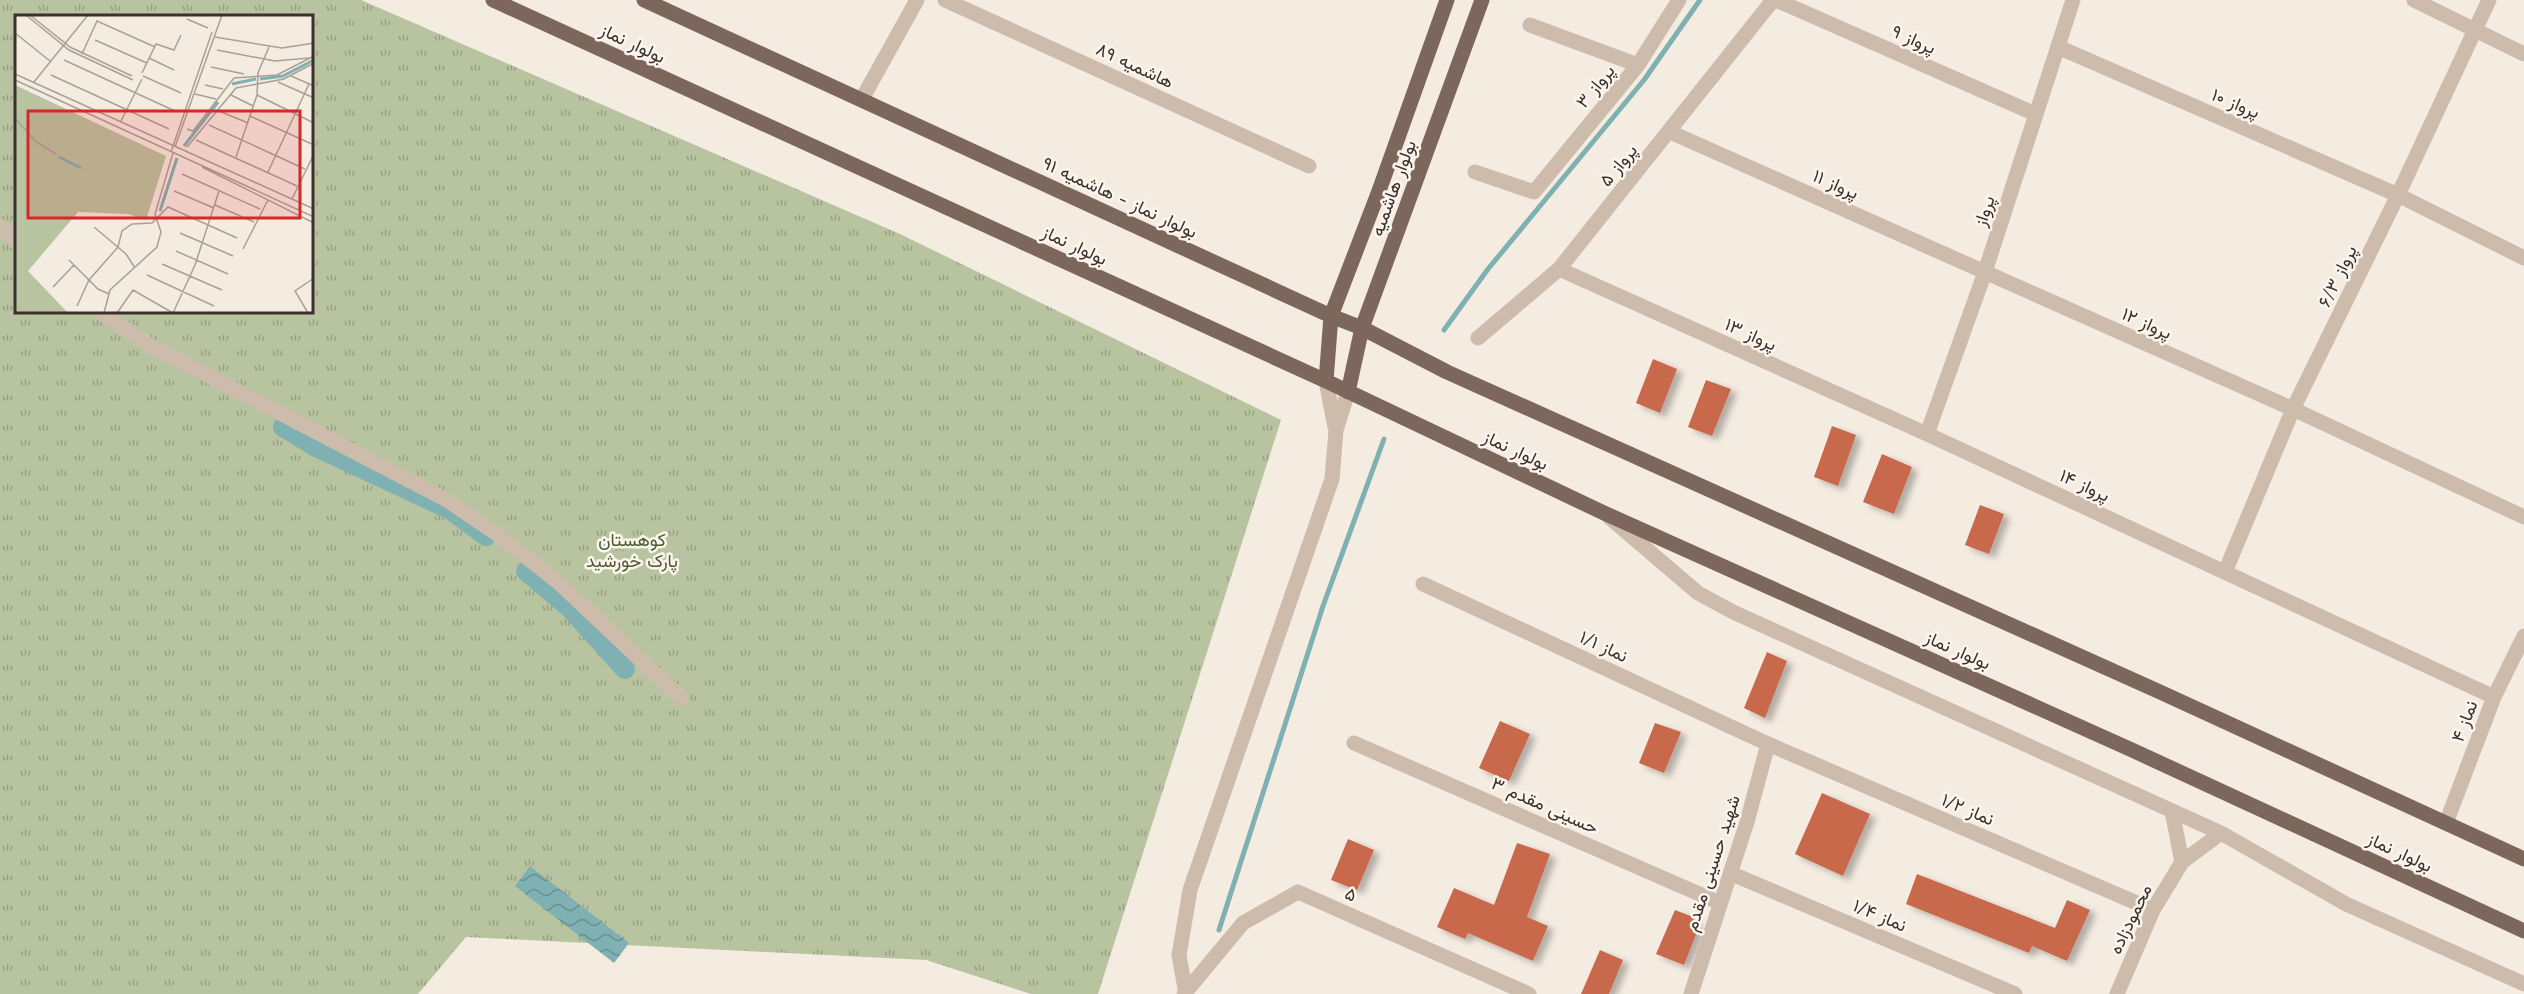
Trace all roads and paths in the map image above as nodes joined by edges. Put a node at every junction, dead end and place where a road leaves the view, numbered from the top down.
1 (493, 0) edge
2 (644, 0) edge
3 (917, 0) edge
4 (945, 0) edge
5 (1447, 0) edge
6 (1482, 0) edge
7 (1679, 0) edge
8 (1775, 0) edge
9 (2073, 0) edge
10 (2414, 0) edge
11 (2489, 0) edge
12 (1530, 25) dead end
13 (2475, 30) junction
14 (2058, 47) junction
15 (2524, 54) edge
16 (1638, 65) junction
17 (862, 99) junction
18 (2035, 114) junction
19 (1670, 132) junction
20 (1309, 166) dead end
21 (1475, 172) dead end
22 (2398, 195) junction
23 (0, 226) edge
24 (15, 241) edge
25 (2524, 258) edge
26 (1559, 269) junction
27 (1985, 272) junction
28 (103, 314) edge
29 (1331, 316) junction
30 (1362, 328) junction
31 (1478, 338) dead end
32 (1326, 381) junction
33 (1348, 392) junction
34 (2293, 409) junction
35 (1336, 430) junction
36 (1927, 434) junction
37 (1604, 513) junction
38 (2524, 517) edge
39 (2225, 572) junction
40 (1423, 584) dead end
41 (2524, 636) edge
42 (2494, 697) junction
43 (682, 699) dead end
44 (1354, 743) dead end
45 (1768, 744) junction
46 (2172, 811) junction
47 (2446, 823) junction
48 (2221, 833) junction
49 (2524, 859) edge
50 (2182, 862) junction
51 (1730, 873) junction
52 (1720, 903) junction
53 (2153, 910) junction
54 (2524, 931) edge
55 (2524, 984) edge
56 (1185, 993) edge
57 (1529, 994) edge
58 (1691, 994) edge
59 (2015, 994) edge
60 (2117, 994) edge

1 - 32 main road, بولوار نماز
2 - 17 main road
3 - 17 street
4 - 20 street, هاشمیه ۸۹
5 - 29 main road, بولوار هاشمیه
6 - 30 main road, بولوار هاشمیه
7 - 16 street, پرواز ۳
8 - 18 street, پرواز ۹
8 - 19 street, پرواز ۵
9 - 14 street, پرواز
10 - 13 street
11 - 13 street, پرواز ۶/۳
12 - 16 street
13 - 15 street
13 - 22 street, پرواز ۶/۳
14 - 18 street, پرواز
14 - 22 street, پرواز ۱۰
16 - 21 street, پرواز ۳
17 - 29 main road, بولوار نماز - هاشمیه ۹۱
18 - 27 street, پرواز
19 - 26 street, پرواز ۵
19 - 27 street, پرواز ۱۱
22 - 25 street, پرواز ۱۰
22 - 34 street, پرواز ۶/۳
23 - 24 street
26 - 31 street, پرواز ۵
26 - 36 street, پرواز ۱۳
27 - 34 street, پرواز ۱۲
27 - 36 street, پرواز
28 - 43 street
29 - 30 main road, بولوار نماز - هاشمیه ۹۱
29 - 32 main road, بولوار هاشمیه
30 - 33 main road, بولوار هاشمیه
30 - 47 main road
32 - 33 main road, بولوار نماز
32 - 35 street
33 - 35 street
33 - 37 main road, بولوار نماز
34 - 38 street, پرواز ۱۲
34 - 39 street, پرواز ۶/۳
35 - 56 street
36 - 39 street, پرواز ۱۴
37 - 46 street
37 - 54 main road, بولوار نماز
39 - 42 street, پرواز ۱۴
40 - 45 street, نماز ۱/۱
41 - 42 street, نماز ۴
42 - 47 street, نماز ۴
44 - 52 street, حسینی مقدم ۳
45 - 51 street, شهید حسینی مقدم
45 - 53 street, نماز ۱/۲
46 - 48 street
46 - 50 street
47 - 49 main road
48 - 50 street, محمودزاده
48 - 55 street
50 - 53 street, محمودزاده
51 - 52 street, شهید حسینی مقدم
51 - 59 street, نماز ۱/۴
52 - 58 street, شهید حسینی مقدم
53 - 60 street, محمودزاده
56 - 57 street, ۵

